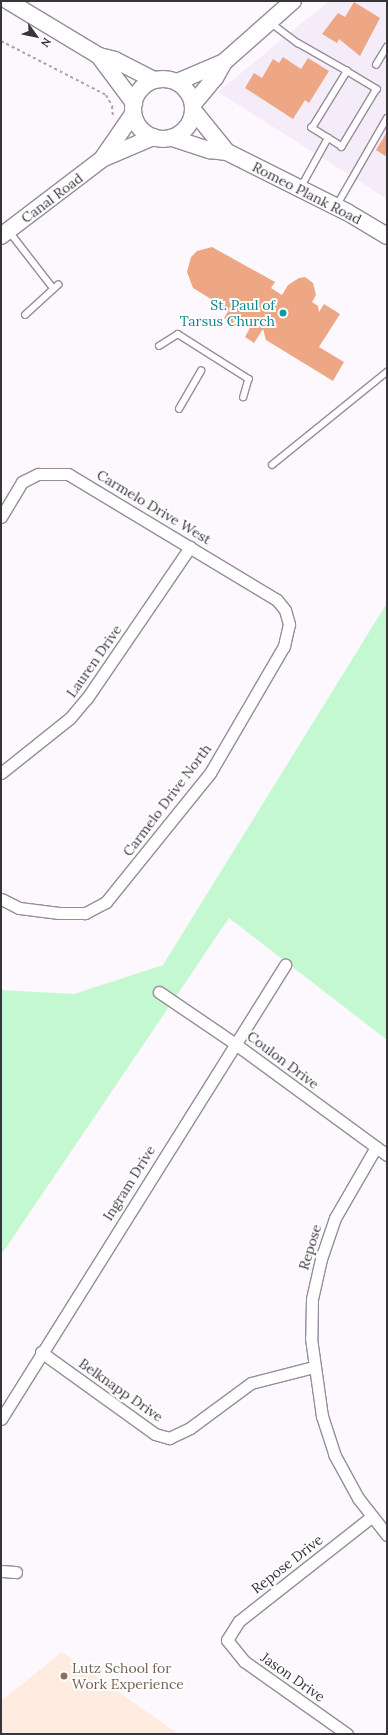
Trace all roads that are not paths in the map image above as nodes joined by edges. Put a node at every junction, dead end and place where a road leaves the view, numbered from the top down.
1 (8, 1) edge
2 (293, 1) edge
3 (269, 22) junction
4 (387, 47) edge
5 (99, 56) junction
6 (224, 62) junction
7 (376, 65) dead end
8 (347, 71) junction
9 (154, 80) junction
10 (177, 82) junction
11 (193, 107) junction
12 (133, 108) junction
13 (387, 118) edge
14 (153, 137) junction
15 (172, 138) junction
16 (328, 138) junction
17 (227, 152) junction
18 (102, 159) junction
19 (300, 189) junction
20 (336, 207) junction
21 (5, 233) edge
22 (387, 236) edge
23 (25, 315) dead end
24 (159, 346) dead end
25 (201, 371) dead end
26 (387, 372) edge
27 (244, 397) dead end
28 (179, 408) dead end
29 (272, 465) dead end
30 (1, 517) edge
31 (190, 547) junction
32 (289, 624) joint
33 (1, 774) edge
34 (1, 898) edge
35 (285, 965) dead end
36 (159, 992) dead end
37 (234, 1042) junction
38 (376, 1147) junction
39 (387, 1156) edge
40 (41, 1352) junction
41 (314, 1367) junction
42 (1, 1419) edge
43 (372, 1516) junction
44 (387, 1535) edge
45 (1, 1571) edge
46 (16, 1572) dead end
47 (228, 1640) joint
48 (347, 1734) edge

1 - 5 street
2 - 3 street
3 - 6 street
3 - 8 lane
4 - 7 lane
5 - 9 street
5 - 12 street
6 - 10 street
6 - 11 street
8 - 16 lane
8 - 16 lane
9 - 10 street
9 - 12 street
10 - 11 street
11 - 15 street
11 - 17 street, Romeo Plank Road
12 - 14 street
12 - 18 street, Canal Road
13 - 20 lane
14 - 15 street
14 - 18 street, Canal Road
15 - 17 street, Romeo Plank Road
16 - 19 lane
17 - 19 street, Romeo Plank Road
18 - 21 street, Canal Road
19 - 20 street, Romeo Plank Road
20 - 22 street, Romeo Plank Road
21 - 23 lane
24 - 27 lane
25 - 28 lane
26 - 29 lane
30 - 31 street, Carmelo Drive West
31 - 32 street, Carmelo Drive West
31 - 33 street, Lauren Drive
32 - 34 street, Carmelo Drive North
35 - 37 street, Ingram Drive
36 - 37 street, Coulon Drive
37 - 38 street, Coulon Drive
37 - 40 street, Ingram Drive
38 - 39 street, Coulon Drive
38 - 41 street, Repose
40 - 41 street, Belknapp Drive
40 - 42 street, Ingram Drive
41 - 43 street, Repose
43 - 44 street, Repose
43 - 47 street, Repose Drive
45 - 46 street
47 - 48 street, Jason Drive

